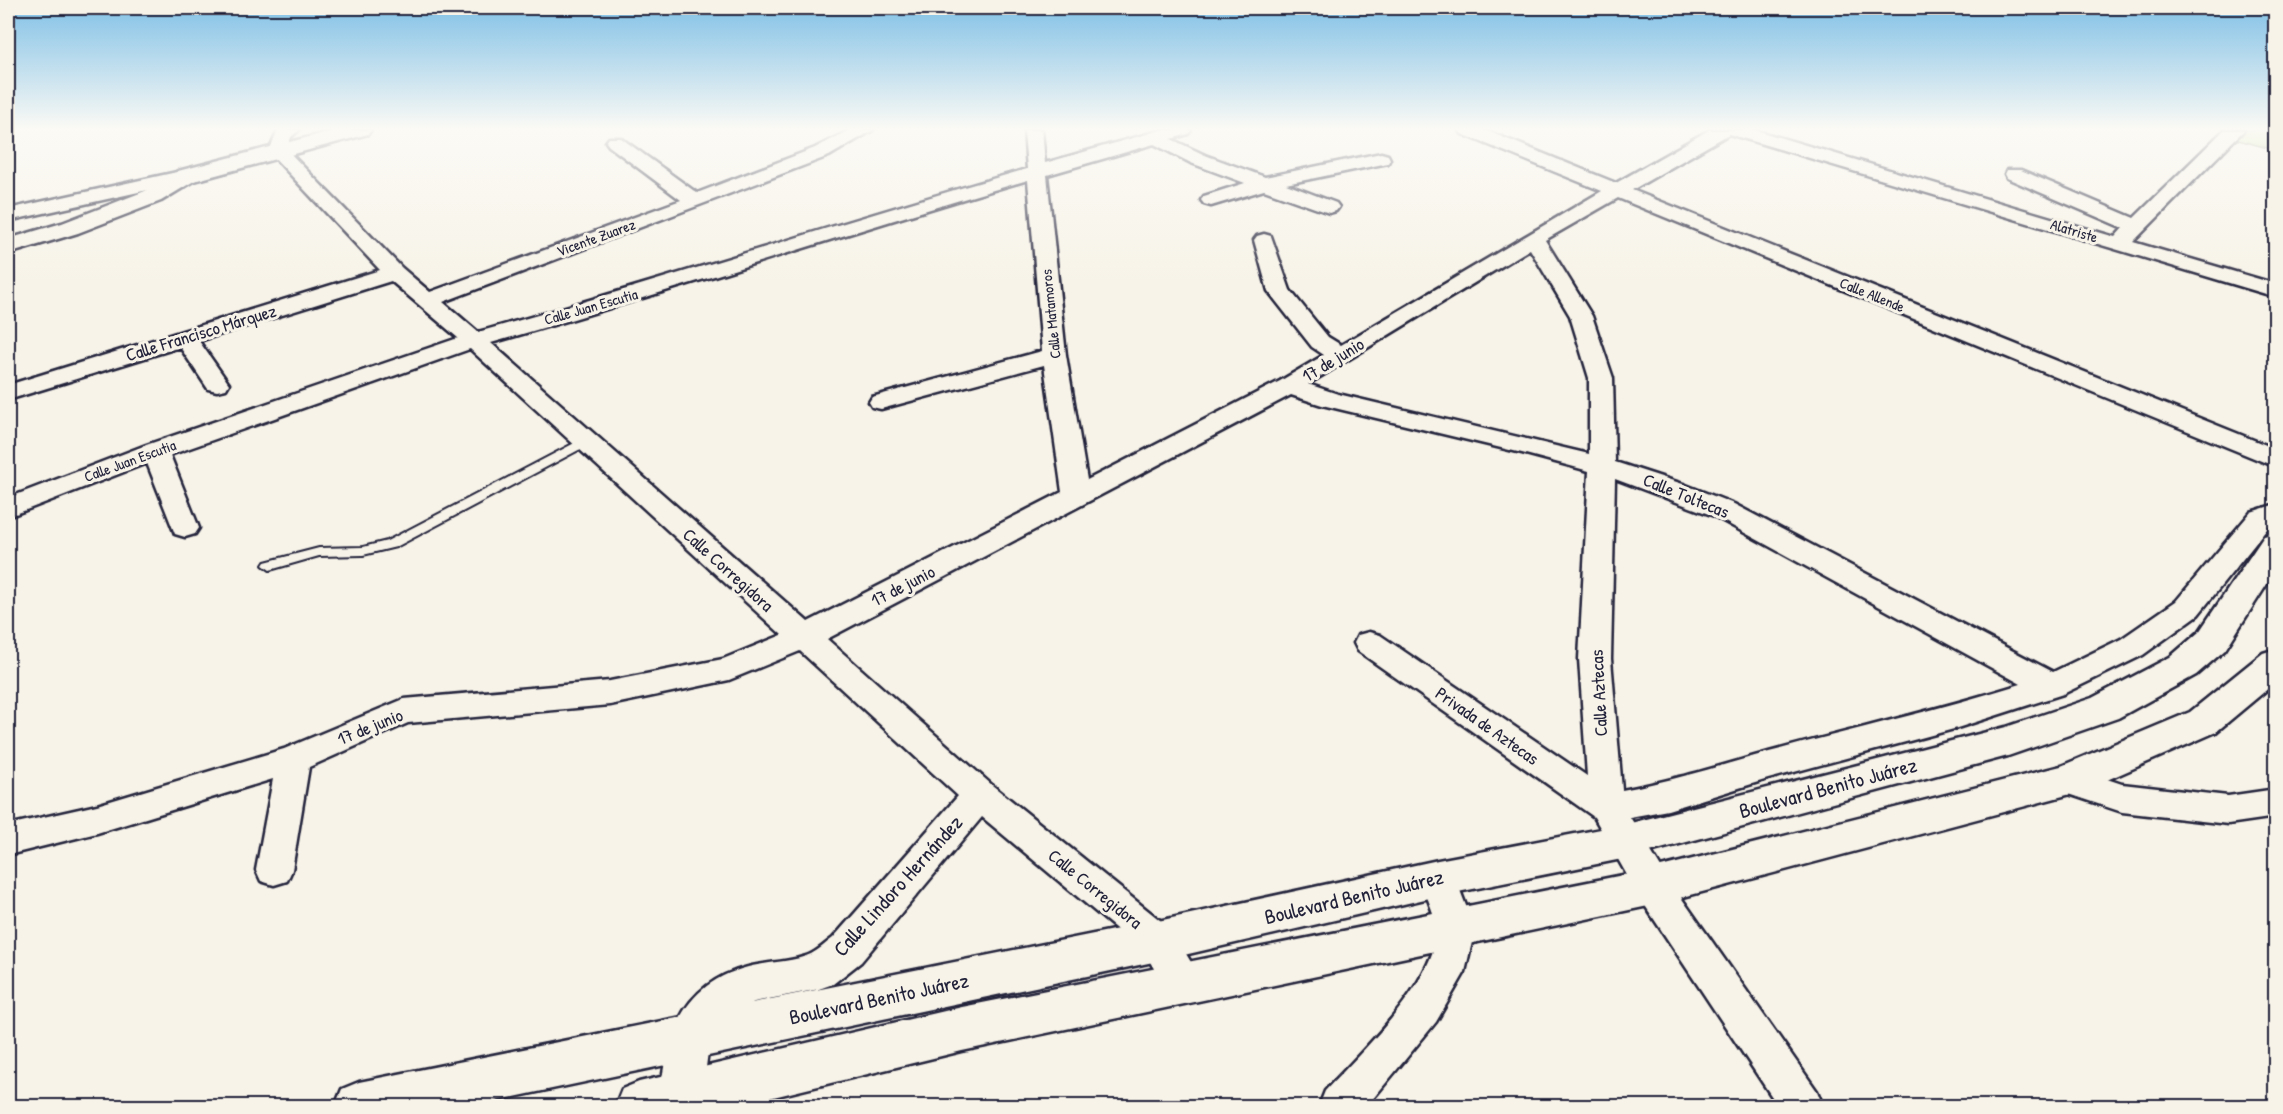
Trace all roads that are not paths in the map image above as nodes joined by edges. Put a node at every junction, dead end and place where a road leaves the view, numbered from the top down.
1 (152, 182) edge
2 (176, 182) edge
3 (318, 182) edge
4 (670, 182) edge
5 (745, 182) edge
6 (1006, 182) edge
7 (1039, 182) edge
8 (1262, 182) edge
9 (1270, 182) edge
10 (1596, 182) edge
11 (1630, 182) edge
12 (1910, 182) edge
13 (2033, 182) edge
14 (2183, 182) edge
15 (1265, 183) junction
16 (1616, 190) junction
17 (1211, 200) dead end
18 (696, 201) junction
19 (1329, 207) dead end
20 (8, 215) edge
21 (2138, 227) junction
22 (1534, 238) junction
23 (1264, 240) dead end
24 (2118, 244) junction
25 (8, 247) edge
26 (394, 273) junction
27 (2276, 291) edge
28 (426, 301) junction
29 (186, 338) junction
30 (474, 340) junction
31 (1054, 355) junction
32 (1341, 355) junction
33 (217, 384) dead end
34 (1289, 386) junction
35 (8, 393) edge
36 (881, 402) dead end
37 (586, 441) junction
38 (155, 451) junction
39 (2276, 459) edge
40 (1602, 465) junction
41 (1076, 496) junction
42 (8, 508) edge
43 (2276, 513) edge
44 (185, 528) dead end
45 (2276, 544) edge
46 (270, 565) dead end
47 (803, 638) junction
48 (1369, 643) dead end
49 (2276, 662) edge
50 (2052, 686) junction
51 (293, 759) junction
52 (2068, 780) junction
53 (980, 795) junction
54 (2276, 803) edge
55 (1606, 807) junction
56 (8, 840) edge
57 (1627, 842) junction
58 (274, 870) dead end
59 (1438, 878) junction
60 (1653, 887) junction
61 (1456, 929) junction
62 (1158, 941) junction
63 (1183, 982) junction
64 (690, 1038) junction
65 (680, 1102) edge
66 (359, 1107) edge
67 (639, 1107) edge
68 (1340, 1107) edge
69 (1802, 1107) edge

1 - 20 street
2 - 25 main road
3 - 26 street, Calle Corregidora
4 - 18 street
5 - 18 street, Vicente Zuarez
6 - 30 street, Calle Juan Escutia
7 - 31 street, Calle Matamoros
8 - 15 street
9 - 15 street
10 - 16 street, Calle Allende
11 - 16 street, 17 de junio
12 - 24 street, Alatriste
13 - 21 street
14 - 21 street
15 - 17 street
15 - 19 street
16 - 22 street, 17 de junio
16 - 39 street, Calle Allende
18 - 28 street, Vicente Zuarez
21 - 24 street
22 - 32 street, 17 de junio
22 - 40 street, Calle Aztecas
23 - 32 street
24 - 27 street, Alatriste
26 - 28 street, Calle Corregidora
26 - 29 street, Calle Francisco Márquez
28 - 30 street, Calle Corregidora
29 - 33 street
29 - 35 street, Calle Francisco Márquez
30 - 37 street, Calle Corregidora
30 - 38 street, Calle Juan Escutia
31 - 36 street
31 - 41 street, Calle Matamoros
32 - 34 street, 17 de junio
34 - 40 street, Calle Toltecas
34 - 41 street, 17 de junio
37 - 46 lane
37 - 47 street, Calle Corregidora
38 - 42 street, Calle Juan Escutia
38 - 44 street
40 - 50 street, Calle Toltecas
40 - 55 street, Calle Aztecas
41 - 47 street, 17 de junio
43 - 50 street
45 - 57 main road, Boulevard Benito Juárez
47 - 51 street, 17 de junio
47 - 53 street, Calle Corregidora
48 - 55 street, Privada de Aztecas
49 - 52 main road
50 - 55 street
51 - 56 street, 17 de junio
51 - 58 street
52 - 54 street
52 - 60 main road
53 - 62 street, Calle Corregidora
53 - 64 street, Calle Lindoro Hernández
55 - 57 street, Calle Aztecas
57 - 59 main road, Boulevard Benito Juárez
57 - 60 street, Calle Aztecas
59 - 61 street
59 - 62 main road, Boulevard Benito Juárez
60 - 61 main road
60 - 69 street, Calle Aztecas
61 - 63 main road
61 - 68 street
62 - 63 street, Calle Corregidora
62 - 64 main road, Boulevard Benito Juárez
63 - 65 main road
64 - 65 street, Calle Lindoro Hernández
64 - 66 main road, Boulevard Benito Juárez
65 - 67 main road

